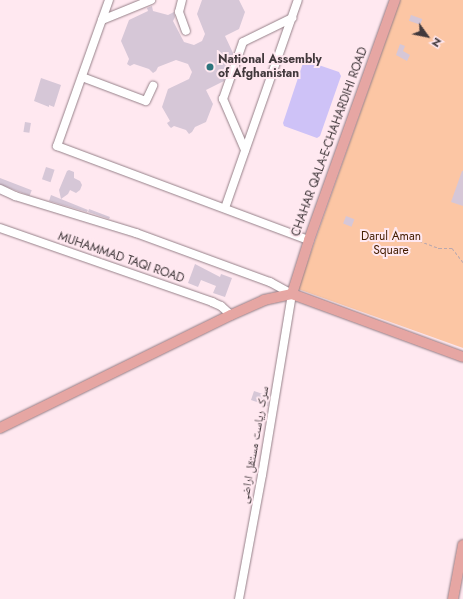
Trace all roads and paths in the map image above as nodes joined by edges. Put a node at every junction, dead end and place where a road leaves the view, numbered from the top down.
1 (109, 0) edge
2 (151, 0) edge
3 (182, 0) edge
4 (298, 0) edge
5 (395, 0) edge
6 (292, 18) junction
7 (102, 20) junction
8 (186, 31) dead end
9 (82, 77) junction
10 (152, 86) dead end
11 (245, 150) junction
12 (0, 189) edge
13 (225, 208) junction
14 (0, 228) edge
15 (415, 239) dead end
16 (309, 240) junction
17 (463, 262) edge
18 (292, 294) junction
19 (231, 314) junction
20 (463, 357) edge
21 (0, 428) edge
22 (463, 545) edge
23 (239, 599) edge
24 (453, 599) edge

1 - 7 street
2 - 7 street
3 - 8 street
4 - 6 street
5 - 16 main road, CHAHAR QALA-E-CHAHARDIHI ROAD
6 - 11 street
6 - 11 street
7 - 9 street
9 - 10 street
9 - 13 street
11 - 13 street
12 - 18 street
13 - 16 street
14 - 19 street, MUHAMMAD TAQI ROAD
15 - 17 path
16 - 18 main road, CHAHAR QALA-E-CHAHARDIHI ROAD
18 - 19 main road
18 - 20 main road
18 - 23 street, سرک ریاست مستقل اراضی
19 - 21 main road
22 - 24 main road

